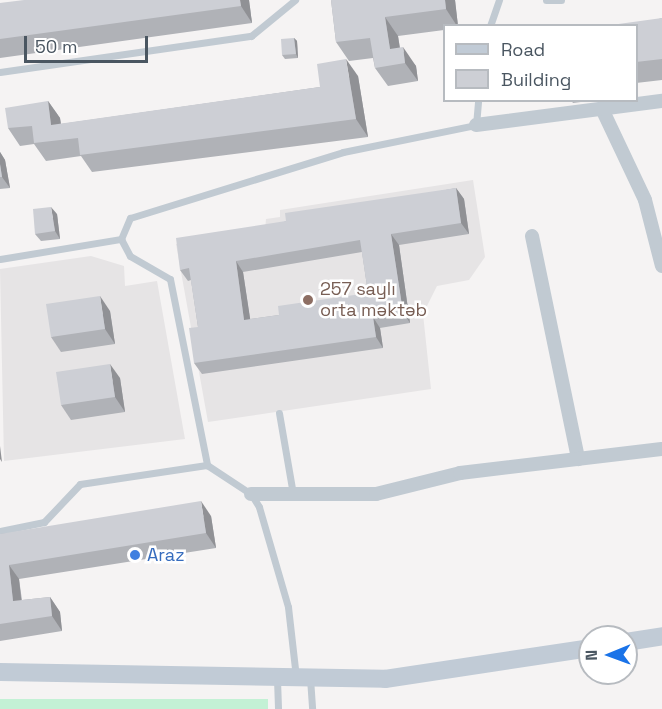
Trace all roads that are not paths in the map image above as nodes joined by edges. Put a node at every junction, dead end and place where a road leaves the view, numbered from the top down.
1 (295, 0) edge
2 (499, 0) edge
3 (546, 0) edge
4 (561, 0) edge
5 (491, 24) edge
6 (0, 72) edge
7 (662, 101) edge
8 (478, 102) edge
9 (603, 111) junction
10 (476, 125) junction
11 (532, 236) dead end
12 (121, 239) junction
13 (0, 259) edge
14 (662, 266) edge
15 (279, 413) dead end
16 (662, 449) edge
17 (578, 459) junction
18 (207, 465) junction
19 (251, 494) junction
20 (293, 494) junction
21 (0, 531) edge
22 (662, 636) edge
23 (638, 640) edge
24 (578, 650) edge
25 (0, 672) edge
26 (278, 678) junction
27 (303, 678) junction
28 (278, 709) edge
29 (312, 709) edge

1 - 6 lane
2 - 5 lane
3 - 4 lane
7 - 9 street
8 - 10 lane
9 - 10 street
9 - 14 street
10 - 12 lane
11 - 17 street
12 - 13 lane
12 - 18 lane
15 - 20 lane
16 - 17 street
17 - 20 street
18 - 19 lane
18 - 21 lane
19 - 20 street
19 - 27 lane
22 - 23 main road
24 - 27 main road
25 - 26 main road
26 - 27 main road
26 - 28 lane
27 - 29 lane

